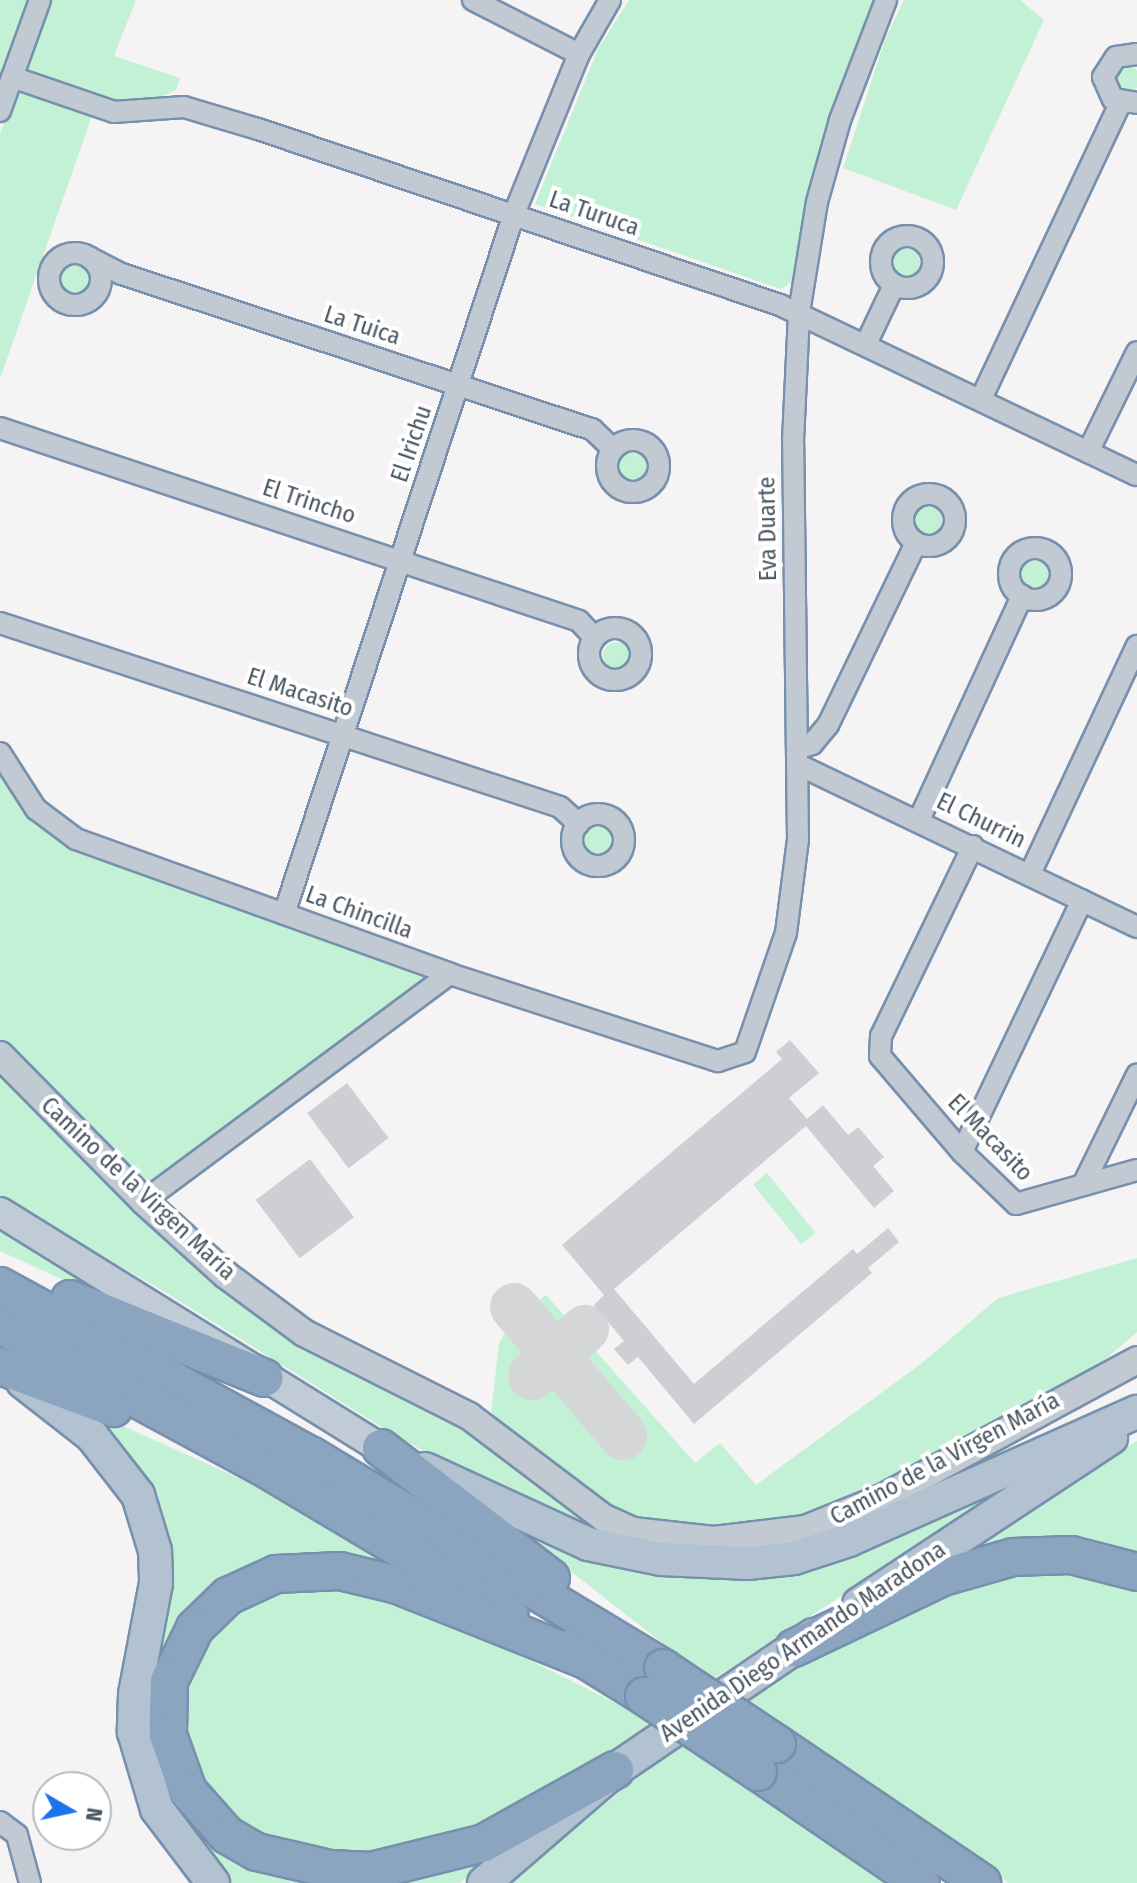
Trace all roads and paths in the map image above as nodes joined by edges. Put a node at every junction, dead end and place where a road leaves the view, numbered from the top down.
1 (40, 0) edge
2 (473, 0) edge
3 (610, 0) edge
4 (886, 0) edge
5 (579, 54) junction
6 (1137, 54) edge
7 (12, 77) junction
8 (1128, 103) edge
9 (0, 111) edge
10 (514, 214) junction
11 (90, 258) junction
12 (122, 274) junction
13 (894, 285) dead end
14 (99, 288) junction
15 (799, 313) junction
16 (866, 344) junction
17 (1137, 352) edge
18 (459, 385) junction
19 (981, 399) junction
20 (0, 428) edge
21 (613, 449) dead end
22 (1088, 452) junction
23 (1137, 475) edge
24 (916, 543) dead end
25 (401, 559) junction
26 (1022, 596) dead end
27 (0, 623) edge
28 (595, 638) dead end
29 (1137, 646) edge
30 (339, 734) junction
31 (0, 753) edge
32 (800, 757) junction
33 (919, 820) junction
34 (579, 824) dead end
35 (973, 846) junction
36 (1030, 874) junction
37 (1082, 900) junction
38 (284, 914) junction
39 (1137, 927) edge
40 (450, 974) junction
41 (0, 1055) edge
42 (737, 1058) joint
43 (1137, 1075) edge
44 (962, 1152) junction
45 (1137, 1170) edge
46 (1083, 1185) junction
47 (144, 1201) junction
48 (0, 1212) edge
49 (0, 1274) edge
50 (0, 1286) edge
51 (0, 1325) edge
52 (1137, 1360) edge
53 (0, 1367) edge
54 (265, 1378) junction
55 (1137, 1412) edge
56 (1137, 1421) edge
57 (381, 1448) junction
58 (263, 1467) junction
59 (1137, 1572) edge
60 (627, 1645) junction
61 (794, 1648) junction
62 (586, 1660) junction
63 (654, 1682) junction
64 (768, 1758) junction
65 (615, 1770) junction
66 (0, 1822) edge
67 (30, 1883) edge
68 (213, 1883) edge
69 (484, 1883) edge
70 (921, 1883) edge
71 (982, 1883) edge

1 - 7 street
2 - 5 street
3 - 5 street, El Irichu
4 - 15 street, Eva Duarte
5 - 10 street, El Irichu
6 - 8 street
7 - 9 street
7 - 10 street, La Turuca
8 - 19 street
10 - 15 street, La Turuca
10 - 18 street, El Irichu
11 - 12 street, La Tuica
11 - 14 street
11 - 14 street
12 - 14 street
12 - 18 street, La Tuica
13 - 16 street
15 - 16 street, La Turuca
15 - 32 street, Eva Duarte
16 - 19 street, La Turuca
17 - 22 street
18 - 21 street, La Tuica
18 - 25 street, El Irichu
19 - 22 street, La Turuca
20 - 25 street, El Trincho
22 - 23 street, La Turuca
24 - 32 street
25 - 28 street, El Trincho
25 - 30 street, El Irichu
26 - 33 street
27 - 30 street, El Macasito
29 - 36 street
30 - 34 street, El Macasito
30 - 38 street, El Irichu
31 - 38 street, La Chincilla
32 - 33 street, El Churrin
32 - 42 street, Eva Duarte
33 - 35 street, El Churrin
35 - 36 street, El Churrin
35 - 44 street, El Macasito
36 - 37 street, El Churrin
37 - 39 street, El Churrin
37 - 44 street
38 - 40 street, La Chincilla
40 - 42 street, La Chincilla
40 - 47 street
41 - 47 street, Camino de la Virgen María
43 - 46 street
44 - 46 street, El Macasito
45 - 46 street, El Macasito
47 - 52 street, Camino de la Virgen María
48 - 54 main road
49 - 54 highway
50 - 60 highway
51 - 58 highway
53 - 58 highway
53 - 68 main road
54 - 57 main road
55 - 57 main road
56 - 61 main road, Avenida Diego Armando Maradona
57 - 60 highway
58 - 62 highway
59 - 61 highway
60 - 63 highway
61 - 65 main road, Avenida Diego Armando Maradona
62 - 63 highway
62 - 65 highway
63 - 64 highway, bridge
64 - 70 highway
64 - 71 highway
65 - 69 main road, Avenida Diego Armando Maradona
66 - 67 street

